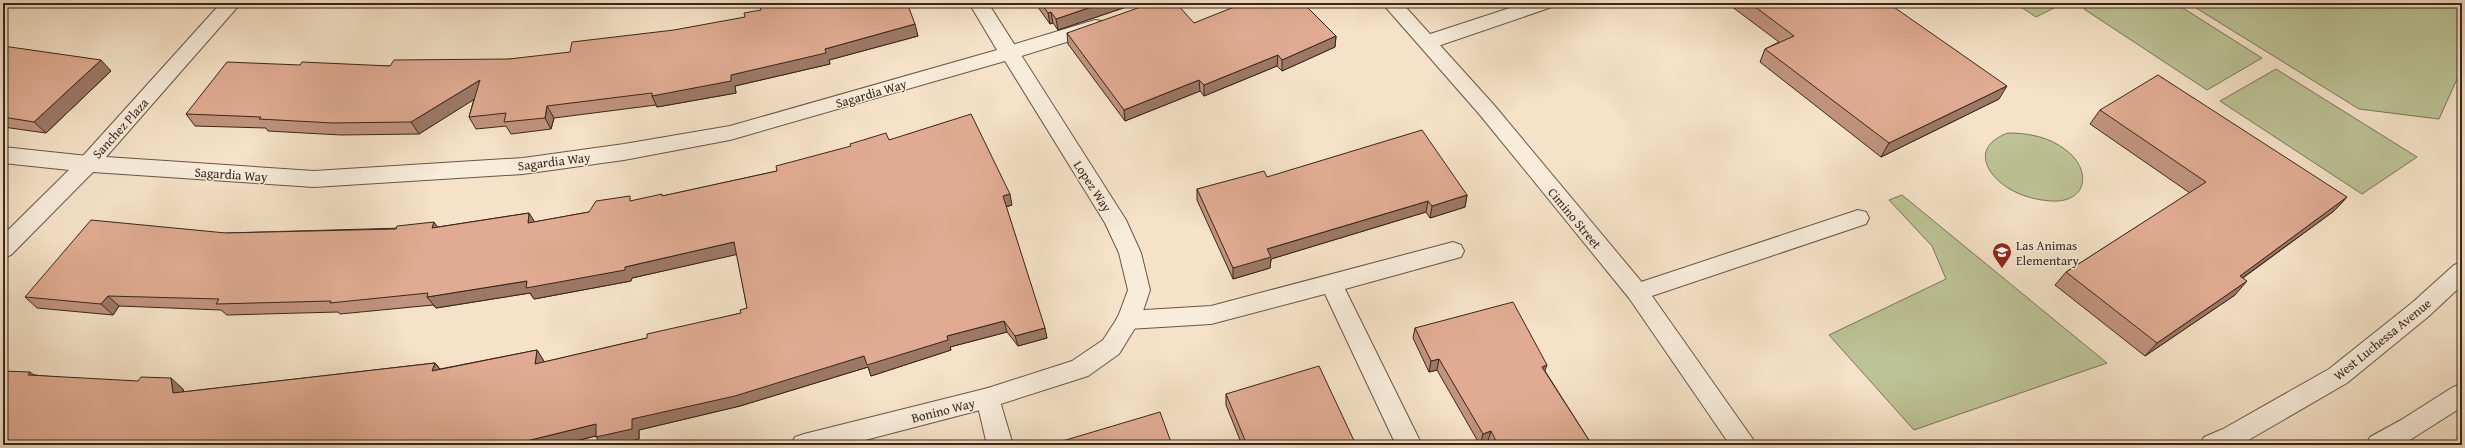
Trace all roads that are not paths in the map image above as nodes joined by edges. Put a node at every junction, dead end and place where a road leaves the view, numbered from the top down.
1 (232, 3) edge
2 (978, 3) edge
3 (1391, 3) edge
4 (1545, 3) edge
5 (1112, 20) edge
6 (1428, 42) junction
7 (1009, 54) junction
8 (3, 155) edge
9 (88, 164) junction
10 (1858, 218) dead end
11 (3, 249) edge
12 (1453, 251) dead end
13 (2462, 271) edge
14 (1331, 283) junction
15 (1637, 292) junction
16 (1128, 320) junction
17 (1080, 368) joint
18 (2462, 394) edge
19 (988, 398) junction
20 (804, 445) edge
21 (1000, 445) edge
22 (1409, 445) edge
23 (1744, 445) edge
24 (2213, 445) edge
25 (2379, 445) edge

1 - 9 street, Sanchez Plaza
2 - 7 street, Lopez Way
3 - 6 street, Cimino Street
4 - 6 street
5 - 7 street, Sagardia Way
6 - 15 street, Cimino Street
7 - 9 street, Sagardia Way
7 - 16 street, Lopez Way
8 - 9 street, Sagardia Way
9 - 11 street, Sanchez Plaza
10 - 15 street
12 - 14 street
13 - 24 street, West Luchessa Avenue
14 - 16 street
14 - 22 street
15 - 23 street, Cimino Street
16 - 17 street, Lopez Way
17 - 19 street, Bonino Way
18 - 25 street
19 - 20 street, Bonino Way
19 - 21 street

